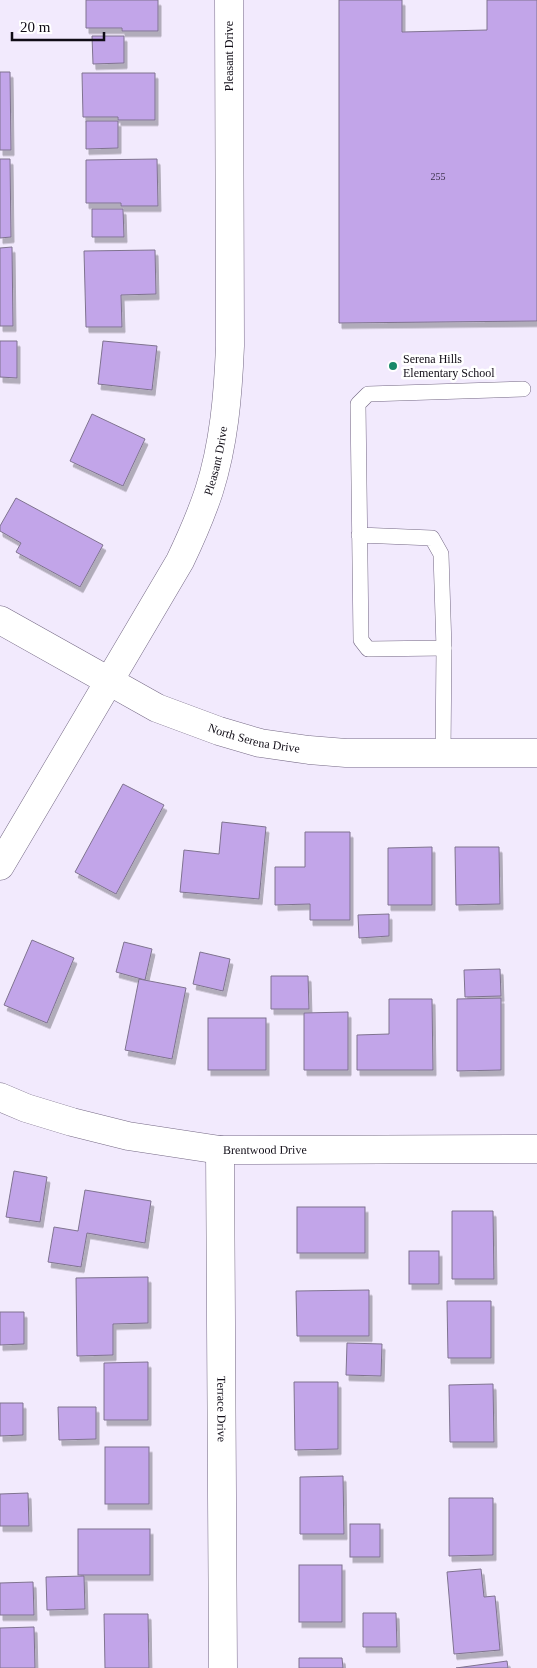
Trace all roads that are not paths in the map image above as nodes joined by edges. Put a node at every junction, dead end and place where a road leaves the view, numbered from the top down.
1 (229, 0) edge
2 (523, 389) dead end
3 (359, 535) junction
4 (0, 620) edge
5 (444, 648) junction
6 (108, 682) junction
7 (537, 753) edge
8 (443, 754) junction
9 (0, 866) edge
10 (0, 1097) edge
11 (537, 1149) edge
12 (220, 1150) junction
13 (223, 1668) edge

1 - 6 street, Pleasant Drive
2 - 3 lane
3 - 5 lane
3 - 5 lane
4 - 6 street, North Serena Drive
5 - 8 lane
6 - 8 street, North Serena Drive
6 - 9 street, Pleasant Drive
7 - 8 street, North Serena Drive
10 - 12 street, Brentwood Drive
11 - 12 street, Brentwood Drive
12 - 13 street, Terrace Drive

